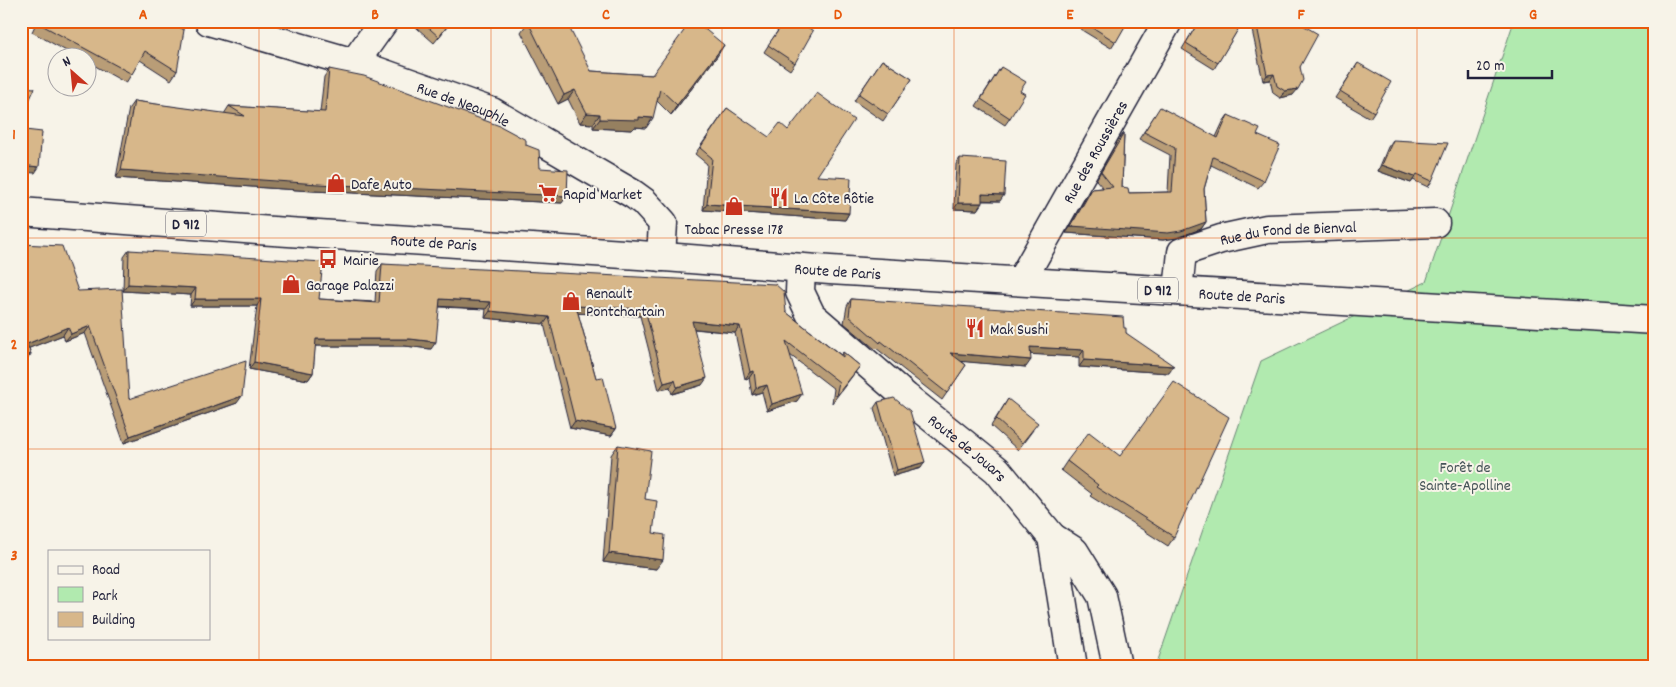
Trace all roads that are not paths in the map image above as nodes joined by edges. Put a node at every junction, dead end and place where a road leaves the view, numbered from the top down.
1 (209, 21) edge
2 (384, 21) edge
3 (1168, 21) edge
4 (354, 63) junction
5 (21, 212) edge
6 (1435, 223) dead end
7 (661, 257) junction
8 (801, 268) junction
9 (1021, 281) junction
10 (1178, 291) junction
11 (1655, 320) edge
12 (1052, 537) junction
13 (1071, 666) edge
14 (1117, 666) edge

1 - 4 street, Rue de Neauphle
2 - 4 street
3 - 9 street, Rue des Roussières
4 - 7 street, Rue de Neauphle
5 - 7 street, Route de Paris / D 912
6 - 10 street, Rue du Fond de Bienval
7 - 8 street, Route de Paris / D 912
8 - 9 street, Route de Paris / D 912
8 - 12 street, Route de Jouars
9 - 10 street, Route de Paris / D 912
10 - 11 street, Route de Paris / D 912
12 - 13 street
12 - 14 street

